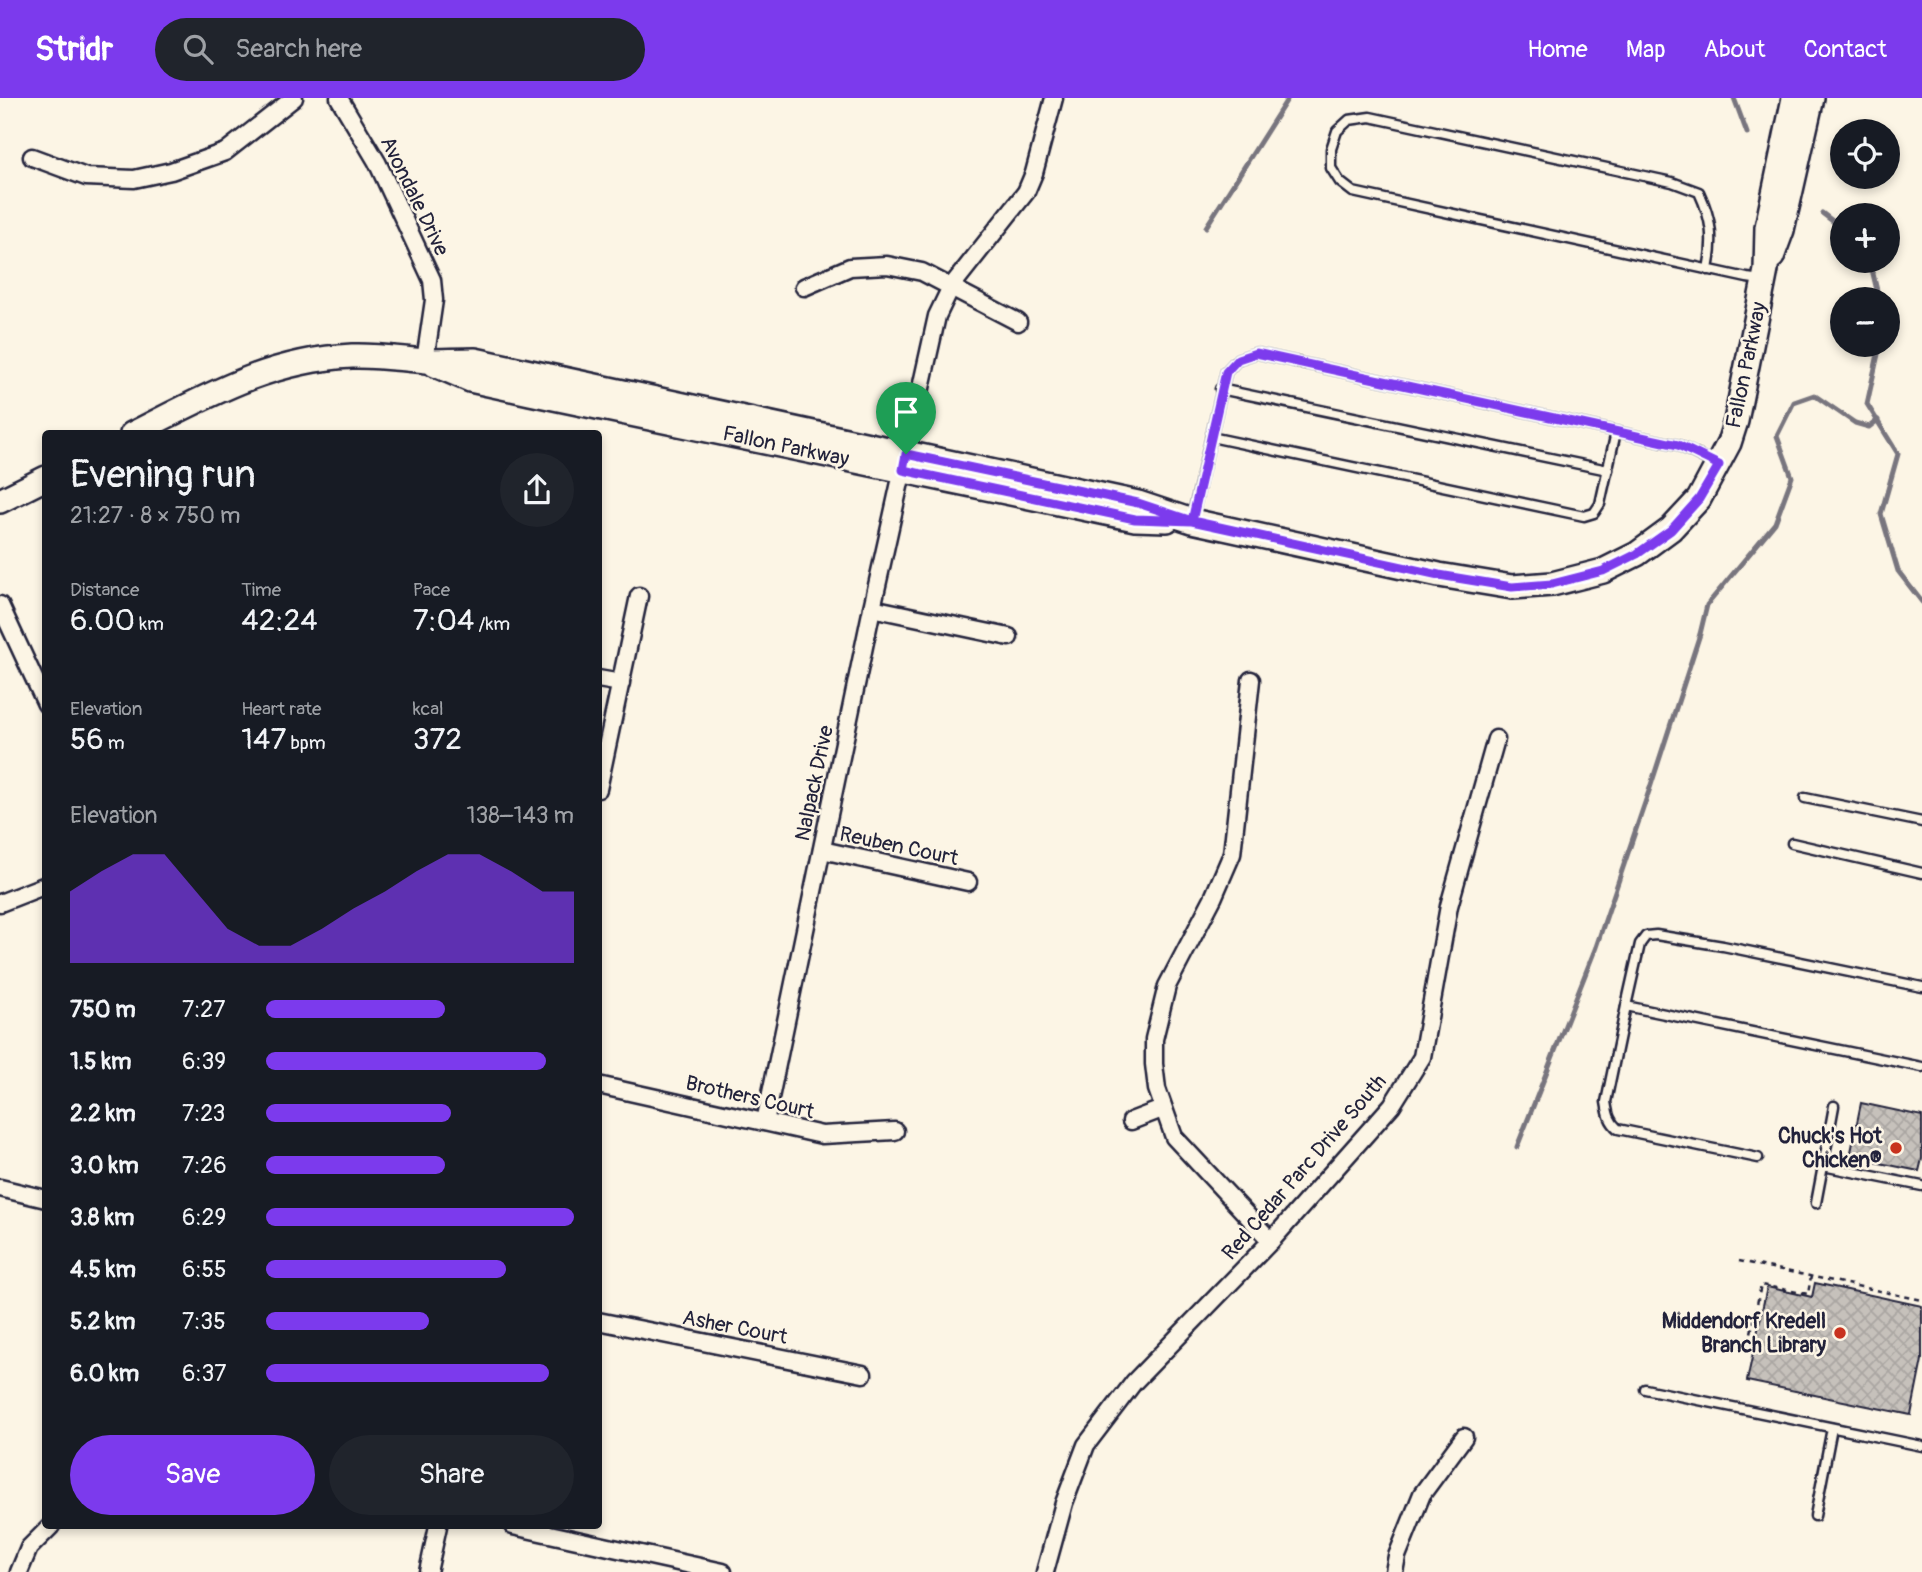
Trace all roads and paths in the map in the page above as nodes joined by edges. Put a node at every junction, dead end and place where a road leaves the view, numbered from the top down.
1 (294, 98) edge
2 (339, 98) edge
3 (1054, 98) edge
4 (1794, 98) edge
5 (1812, 98) edge
6 (32, 157) dead end
7 (1707, 270) junction
8 (1765, 275) junction
9 (804, 287) dead end
10 (951, 287) junction
11 (1018, 323) dead end
12 (425, 361) junction
13 (1220, 389) junction
14 (140, 430) edge
15 (1616, 432) junction
16 (1211, 438) junction
17 (905, 462) junction
18 (1719, 465) junction
19 (1608, 470) junction
20 (42, 480) edge
21 (0, 501) edge
22 (1192, 521) junction
23 (639, 596) dead end
24 (0, 606) edge
25 (872, 608) junction
26 (1009, 637) dead end
27 (602, 680) edge
28 (1251, 680) dead end
29 (621, 683) junction
30 (42, 695) edge
31 (1496, 740) dead end
32 (602, 771) edge
33 (1805, 798) dead end
34 (1922, 822) edge
35 (1792, 844) dead end
36 (822, 850) junction
37 (1922, 873) edge
38 (968, 882) dead end
39 (42, 887) edge
40 (0, 903) edge
41 (1922, 987) edge
42 (1626, 1006) junction
43 (1922, 1068) edge
44 (602, 1086) edge
45 (1834, 1106) dead end
46 (1162, 1109) junction
47 (1131, 1121) dead end
48 (765, 1122) junction
49 (895, 1131) dead end
50 (1758, 1158) dead end
51 (1823, 1166) junction
52 (1922, 1186) edge
53 (0, 1188) edge
54 (42, 1198) edge
55 (1816, 1203) dead end
56 (1272, 1241) junction
57 (1739, 1261) dead end
58 (1811, 1276) junction
59 (1824, 1279) junction
60 (1822, 1285) dead end
61 (1922, 1300) edge
62 (602, 1322) edge
63 (1746, 1352) dead end
64 (863, 1374) dead end
65 (1645, 1389) dead end
66 (1832, 1428) junction
67 (1464, 1437) dead end
68 (1922, 1446) edge
69 (1815, 1516) dead end
70 (48, 1529) edge
71 (437, 1529) edge
72 (527, 1529) edge
73 (19, 1572) edge
74 (428, 1572) edge
75 (723, 1572) edge
76 (1045, 1572) edge
77 (1394, 1572) edge

1 - 6 street
2 - 12 street, Avondale Drive
3 - 10 street, Nalpack Drive
4 - 8 street, Fallon Parkway
5 - 8 street, Fallon Parkway
7 - 7 lane
7 - 8 lane
8 - 18 street, Fallon Parkway
9 - 10 street
10 - 11 street
10 - 17 street, Nalpack Drive
12 - 14 street, Fallon Parkway
12 - 17 street, Fallon Parkway
13 - 15 lane
13 - 16 lane
13 - 19 lane
15 - 18 lane
15 - 19 lane
16 - 19 lane
16 - 22 lane
17 - 22 street, Fallon Parkway
17 - 25 street, Nalpack Drive
18 - 22 street, Fallon Parkway
20 - 21 street
23 - 29 street
24 - 30 street
25 - 26 street
25 - 36 street, Nalpack Drive
27 - 29 street
28 - 46 street
29 - 32 street
31 - 56 street, Red Cedar Parc Drive South
33 - 34 lane
35 - 37 lane
36 - 38 street, Reuben Court
36 - 48 street, Nalpack Drive
39 - 40 street
41 - 42 lane
42 - 43 lane
42 - 50 lane
44 - 48 street, Brothers Court
45 - 51 lane
46 - 47 street
46 - 56 street
48 - 49 street, Brothers Court
51 - 52 lane
51 - 55 lane
53 - 54 street
56 - 76 street, Red Cedar Parc Drive South
57 - 58 path
58 - 59 path
58 - 63 path
59 - 60 path
59 - 61 path
62 - 64 street, Asher Court
65 - 66 lane
66 - 68 lane
66 - 69 lane
67 - 77 street
70 - 73 street
71 - 74 street
72 - 75 street

